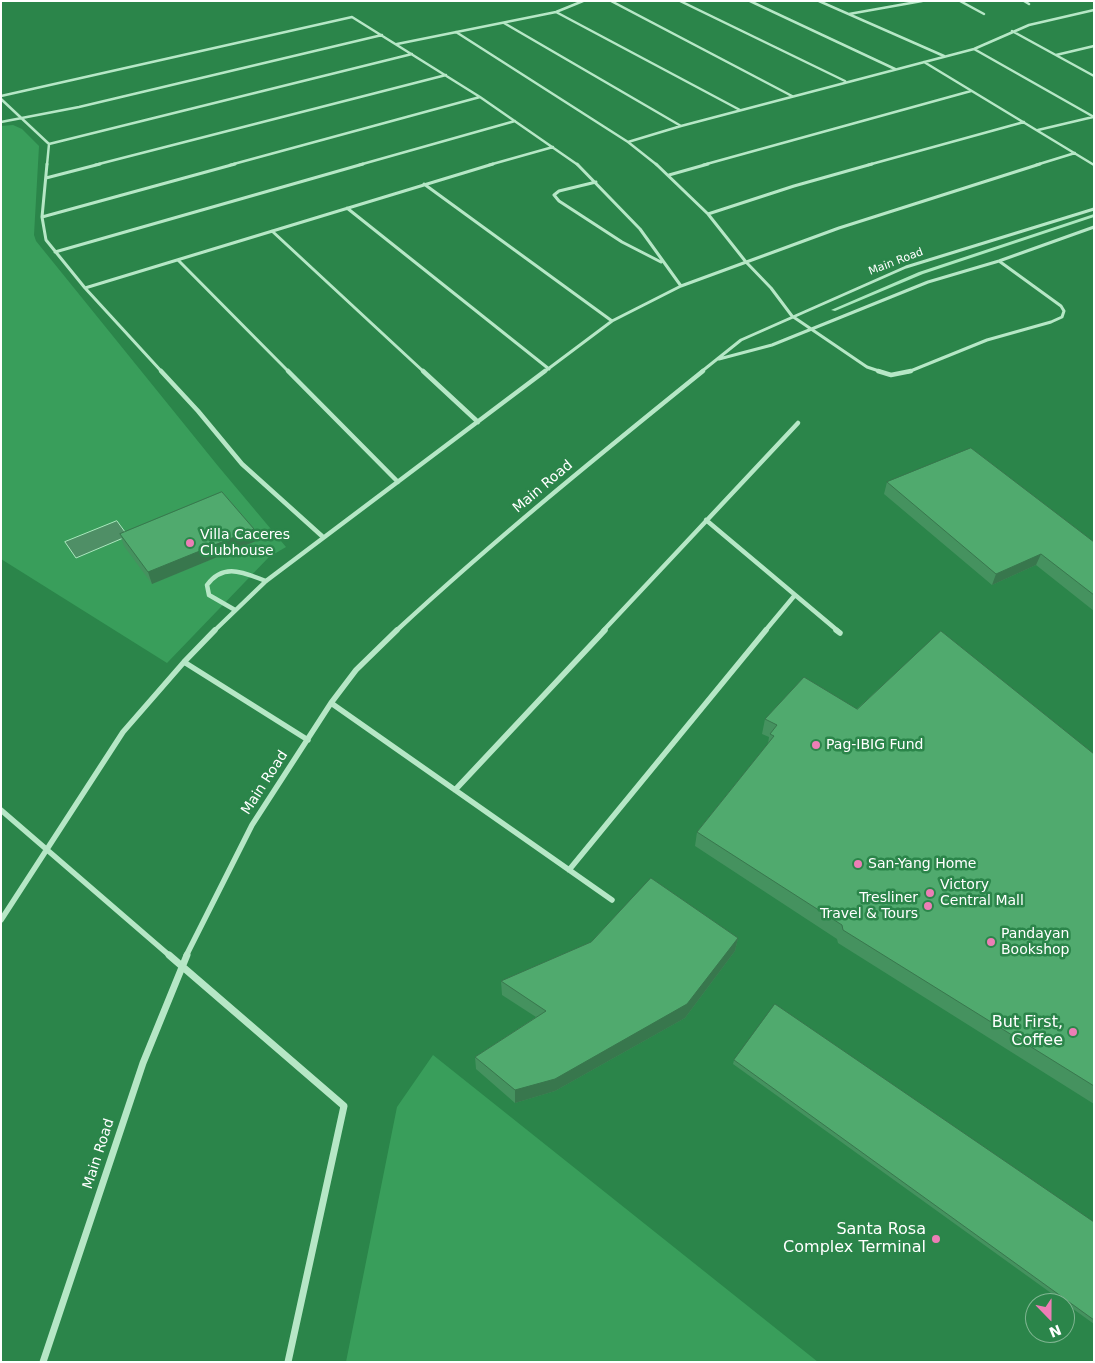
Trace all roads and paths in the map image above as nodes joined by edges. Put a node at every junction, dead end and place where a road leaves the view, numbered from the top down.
1 (583, 1) edge
2 (611, 1) edge
3 (680, 1) edge
4 (750, 1) edge
5 (819, 1) edge
6 (922, 1) edge
7 (960, 1) edge
8 (1024, 1) edge
9 (1029, 4) dead end
10 (1094, 10) edge
11 (556, 12) junction
12 (848, 14) junction
13 (984, 14) dead end
14 (504, 23) junction
15 (1012, 31) junction
16 (456, 32) junction
17 (382, 35) junction
18 (397, 44) junction
19 (1094, 46) edge
20 (974, 48) junction
21 (412, 54) junction
22 (1056, 55) junction
23 (944, 56) junction
24 (924, 62) junction
25 (896, 69) junction
26 (446, 76) junction
27 (1094, 76) edge
28 (845, 82) junction
29 (971, 91) junction
30 (793, 96) junction
31 (480, 97) junction
32 (1, 98) edge
33 (740, 110) junction
34 (20, 119) junction
35 (516, 121) junction
36 (1, 122) edge
37 (1024, 122) junction
38 (681, 126) junction
39 (1038, 130) junction
40 (628, 142) junction
41 (49, 144) junction
42 (553, 146) junction
43 (1075, 153) junction
44 (1094, 166) edge
45 (669, 175) junction
46 (46, 178) junction
47 (596, 182) junction
48 (424, 184) junction
49 (347, 208) junction
50 (1094, 209) edge
51 (708, 214) junction
52 (42, 217) junction
53 (1094, 227) edge
54 (272, 231) junction
55 (55, 252) junction
56 (178, 260) junction
57 (999, 261) junction
58 (746, 262) junction
59 (664, 264) junction
60 (681, 286) junction
61 (85, 288) junction
62 (792, 316) junction
63 (612, 321) junction
64 (812, 330) junction
65 (716, 360) junction
66 (549, 368) junction
67 (478, 422) junction
68 (798, 423) dead end
69 (398, 482) junction
70 (706, 520) junction
71 (323, 537) junction
72 (266, 581) junction
73 (795, 595) junction
74 (235, 610) junction
75 (840, 633) dead end
76 (184, 662) junction
77 (331, 703) junction
78 (308, 740) junction
79 (455, 790) junction
80 (1, 810) edge
81 (46, 849) junction
82 (569, 870) junction
83 (612, 900) dead end
84 (1, 920) edge
85 (182, 964) junction
86 (43, 1362) edge
87 (288, 1362) edge

1 - 11 street
2 - 30 street
3 - 28 street
4 - 25 street
5 - 12 street
6 - 12 street
7 - 13 street
8 - 9 street
10 - 15 street
11 - 14 street
11 - 33 street
12 - 23 street
14 - 16 street
14 - 38 street
15 - 20 street
15 - 22 street
16 - 18 street
16 - 40 street
17 - 18 street
17 - 32 street
17 - 34 street
18 - 21 street
19 - 22 street
20 - 23 street
20 - 39 street
21 - 26 street
21 - 41 street
22 - 27 street
23 - 24 street
24 - 25 street
24 - 29 street
25 - 28 street
26 - 31 street
26 - 46 street
28 - 30 street
29 - 37 street
29 - 45 street
30 - 33 street
31 - 35 street
31 - 52 street
32 - 34 street
33 - 38 street
34 - 36 street
34 - 41 street
35 - 42 street
35 - 55 street
37 - 39 street
37 - 51 street
38 - 40 street
39 - 43 street
40 - 45 street
41 - 46 street
42 - 47 street
42 - 48 street
43 - 44 street
43 - 58 street
45 - 51 street
46 - 52 street
47 - 59 street
47 - 59 street
48 - 49 street
48 - 63 street
49 - 54 street
49 - 66 street
50 - 62 street, Main Road
51 - 58 street
52 - 55 street
53 - 57 street, Main Road
54 - 56 street
54 - 67 street
55 - 61 street
56 - 61 street
56 - 69 street
57 - 64 street, Main Road
57 - 64 street
58 - 60 street
58 - 62 street
59 - 60 street
60 - 63 street
61 - 71 street
62 - 64 street
62 - 65 street, Main Road
63 - 66 street
64 - 65 street, Main Road
65 - 77 street, Main Road
66 - 67 street
67 - 69 street
68 - 70 street
69 - 71 street
70 - 73 street
70 - 79 street
71 - 72 street
72 - 74 street
72 - 74 street
73 - 75 street
73 - 82 street
74 - 76 street
76 - 78 street
76 - 81 street
77 - 78 street, Main Road
77 - 79 street
78 - 85 street, Main Road
79 - 82 street
80 - 81 street
81 - 84 street
81 - 85 street
82 - 83 street
85 - 86 street, Main Road
85 - 87 street

